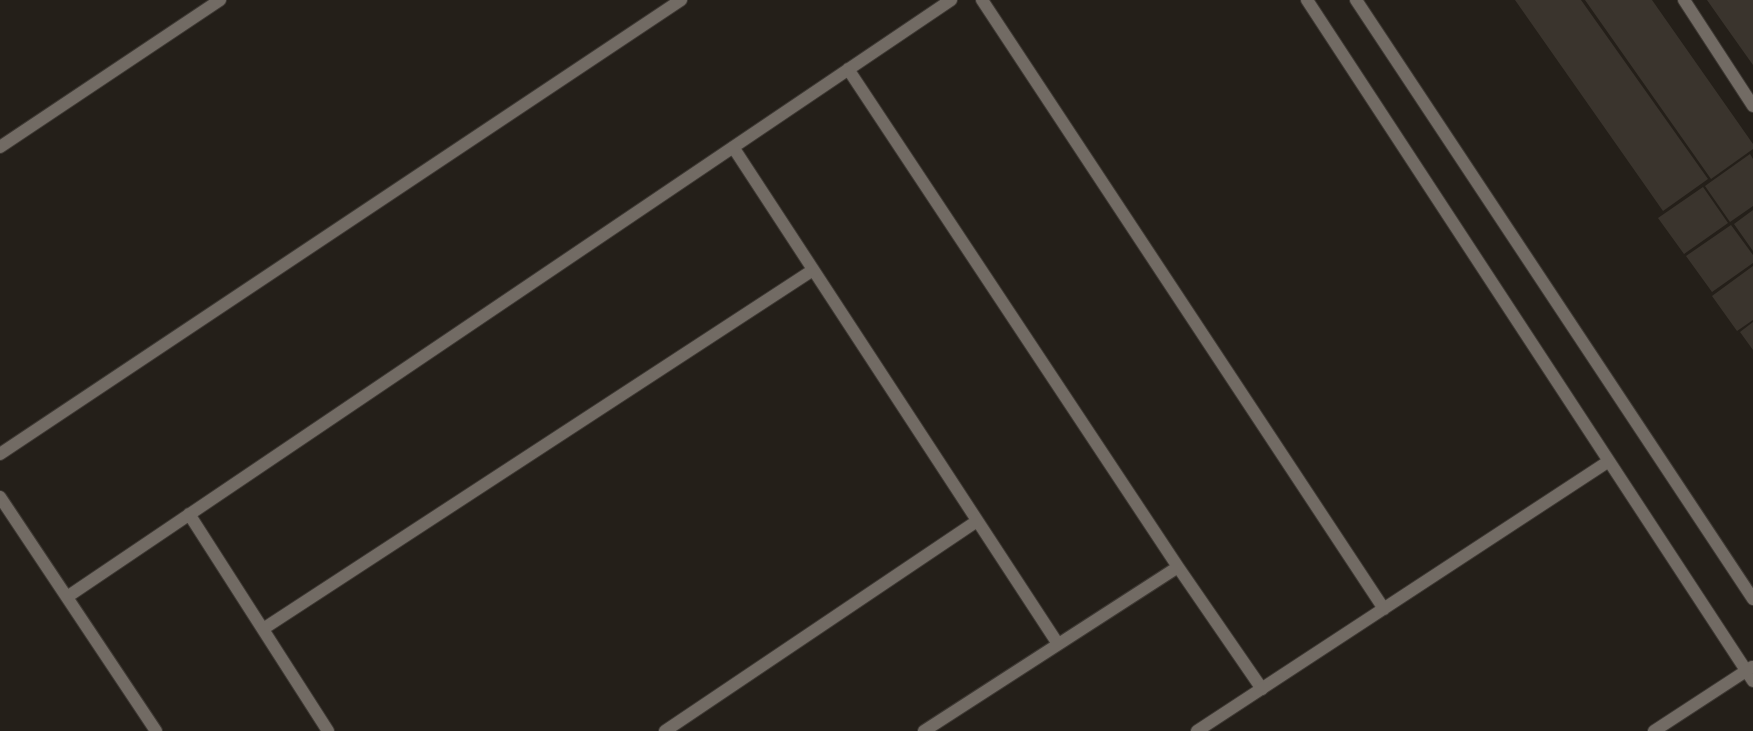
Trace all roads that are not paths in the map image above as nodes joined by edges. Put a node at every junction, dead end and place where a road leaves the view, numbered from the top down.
1 (220, 0) edge
2 (681, 0) edge
3 (951, 0) edge
4 (982, 0) edge
5 (1306, 0) edge
6 (1356, 0) edge
7 (1684, 0) edge
8 (848, 69) junction
9 (1753, 106) edge
10 (0, 146) edge
11 (733, 147) junction
12 (813, 270) junction
13 (0, 454) edge
14 (1609, 461) junction
15 (0, 497) edge
16 (189, 514) junction
17 (978, 521) junction
18 (1178, 567) junction
19 (67, 597) junction
20 (1753, 599) edge
21 (1384, 609) junction
22 (263, 629) junction
23 (1058, 644) junction
24 (1750, 669) edge
25 (1753, 682) edge
26 (1262, 689) junction
27 (156, 731) edge
28 (328, 731) edge
29 (665, 731) edge
30 (924, 731) edge
31 (1197, 731) edge
32 (1654, 731) edge

1 - 10 street
2 - 13 street
3 - 8 street
4 - 21 street
5 - 14 street
6 - 20 street
7 - 9 street
8 - 11 street
8 - 18 street
11 - 12 street
11 - 16 street
12 - 17 street
12 - 22 street
14 - 21 street
14 - 24 street
15 - 19 street
16 - 19 street
16 - 22 street
17 - 23 street
17 - 29 street
18 - 23 street
18 - 26 street
19 - 27 street
21 - 26 street
22 - 28 street
23 - 30 street
24 - 25 street
24 - 32 street
26 - 31 street

